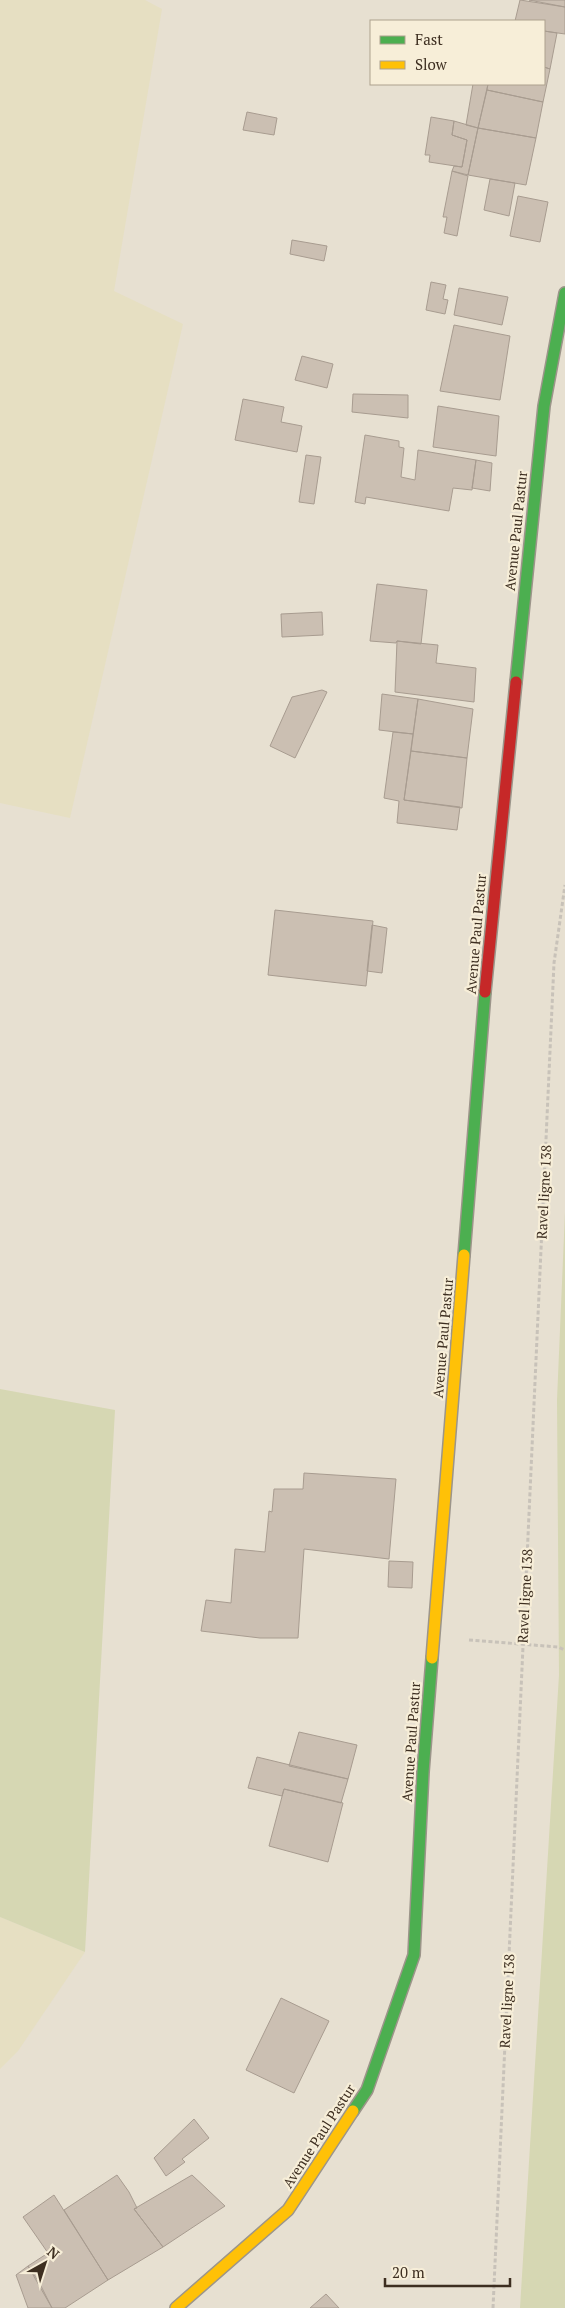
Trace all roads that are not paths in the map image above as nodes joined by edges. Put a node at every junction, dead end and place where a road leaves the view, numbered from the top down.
1 (565, 293) edge
2 (176, 2308) edge

1 - 2 main road, Avenue Paul Pastur

